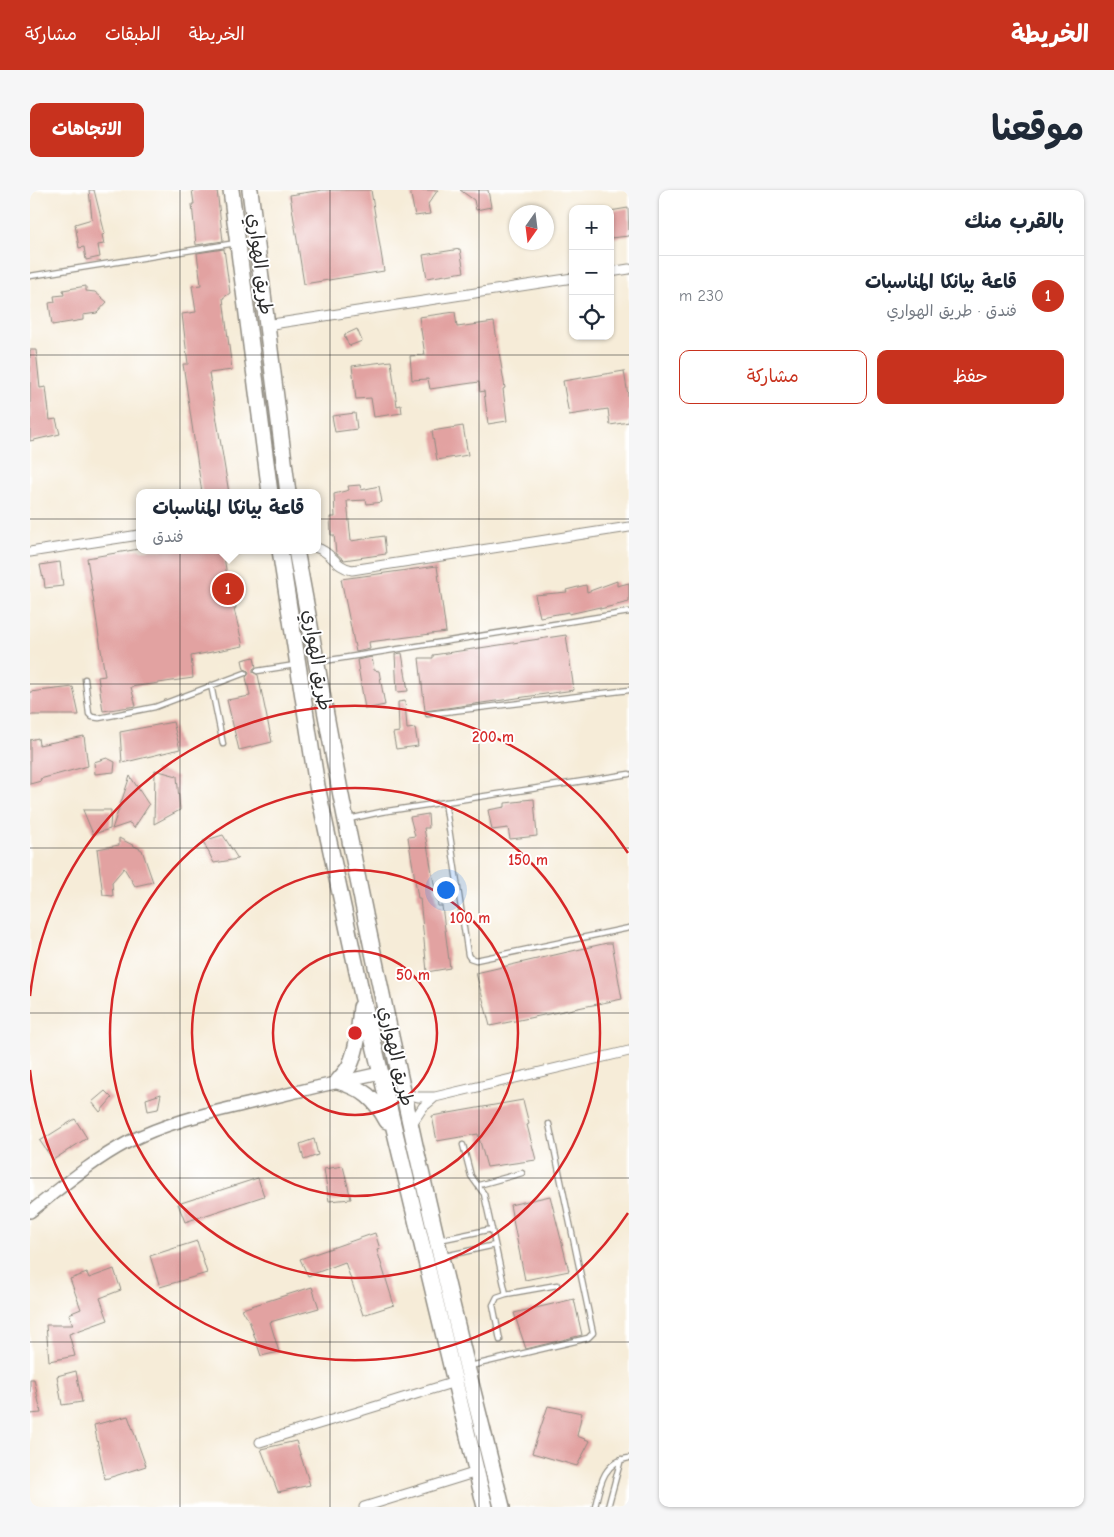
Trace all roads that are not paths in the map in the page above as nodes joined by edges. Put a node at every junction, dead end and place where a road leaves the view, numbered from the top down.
1 (231, 190) edge
2 (250, 190) edge
3 (238, 243) junction
4 (629, 269) edge
5 (614, 271) edge
6 (30, 276) edge
7 (569, 279) edge
8 (266, 325) junction
9 (269, 489) edge
10 (287, 489) edge
11 (629, 527) edge
12 (136, 536) edge
13 (321, 549) edge
14 (30, 552) edge
15 (281, 554) edge
16 (297, 554) edge
17 (306, 604) junction
18 (290, 607) junction
19 (629, 612) edge
20 (317, 662) junction
21 (298, 664) junction
22 (257, 671) dead end
23 (245, 673) dead end
24 (85, 679) dead end
25 (211, 685) junction
26 (629, 690) edge
27 (428, 714) dead end
28 (222, 744) dead end
29 (629, 774) edge
30 (445, 802) junction
31 (345, 819) junction
32 (629, 928) edge
33 (362, 995) junction
34 (629, 1051) edge
35 (380, 1073) junction
36 (338, 1082) junction
37 (402, 1093) junction
38 (435, 1097) junction
39 (549, 1124) dead end
40 (411, 1127) junction
41 (395, 1136) junction
42 (463, 1145) dead end
43 (522, 1172) dead end
44 (479, 1185) junction
45 (30, 1212) edge
46 (492, 1229) junction
47 (437, 1240) junction
48 (495, 1245) junction
49 (441, 1257) junction
50 (557, 1285) dead end
51 (506, 1294) junction
52 (500, 1340) dead end
53 (466, 1367) junction
54 (455, 1382) junction
55 (260, 1442) dead end
56 (629, 1458) edge
57 (621, 1459) junction
58 (477, 1472) junction
59 (364, 1507) edge
60 (485, 1507) edge
61 (502, 1507) edge
62 (595, 1507) edge
63 (608, 1507) edge

1 - 3 highway, طريق الهواري
2 - 8 highway, طريق الهواري
3 - 6 lane
3 - 9 highway, طريق الهواري
4 - 5 street
7 - 8 street
8 - 10 highway, طريق الهواري
11 - 13 street
12 - 14 street
15 - 18 highway, طريق الهواري
16 - 17 highway, طريق الهواري
17 - 18 highway
17 - 20 highway, طريق الهواري
18 - 21 highway, طريق الهواري
19 - 20 lane
20 - 31 highway, طريق الهواري
21 - 22 lane
21 - 33 highway, طريق الهواري
23 - 25 lane
24 - 25 lane
25 - 28 lane
26 - 27 lane
29 - 30 lane
30 - 31 lane
30 - 32 lane
31 - 37 highway, طريق الهواري
33 - 35 highway, طريق الهواري
33 - 36 highway
34 - 38 street
35 - 36 street
35 - 41 highway, طريق الهواري
36 - 41 highway
36 - 45 street
37 - 38 street
37 - 40 highway, طريق الهواري
38 - 40 street
39 - 53 lane
40 - 47 highway, طريق الهواري
41 - 54 highway, طريق الهواري
42 - 44 lane
43 - 44 lane
44 - 46 lane
46 - 47 lane
46 - 48 lane
47 - 49 highway, طريق الهواري
48 - 49 lane
48 - 51 lane
49 - 53 highway, طريق الهواري
50 - 51 lane
51 - 52 lane
53 - 61 highway, طريق الهواري
54 - 55 street
54 - 58 highway, طريق الهواري
56 - 57 lane
57 - 62 lane
57 - 63 lane
58 - 59 street
58 - 60 highway, طريق الهواري

